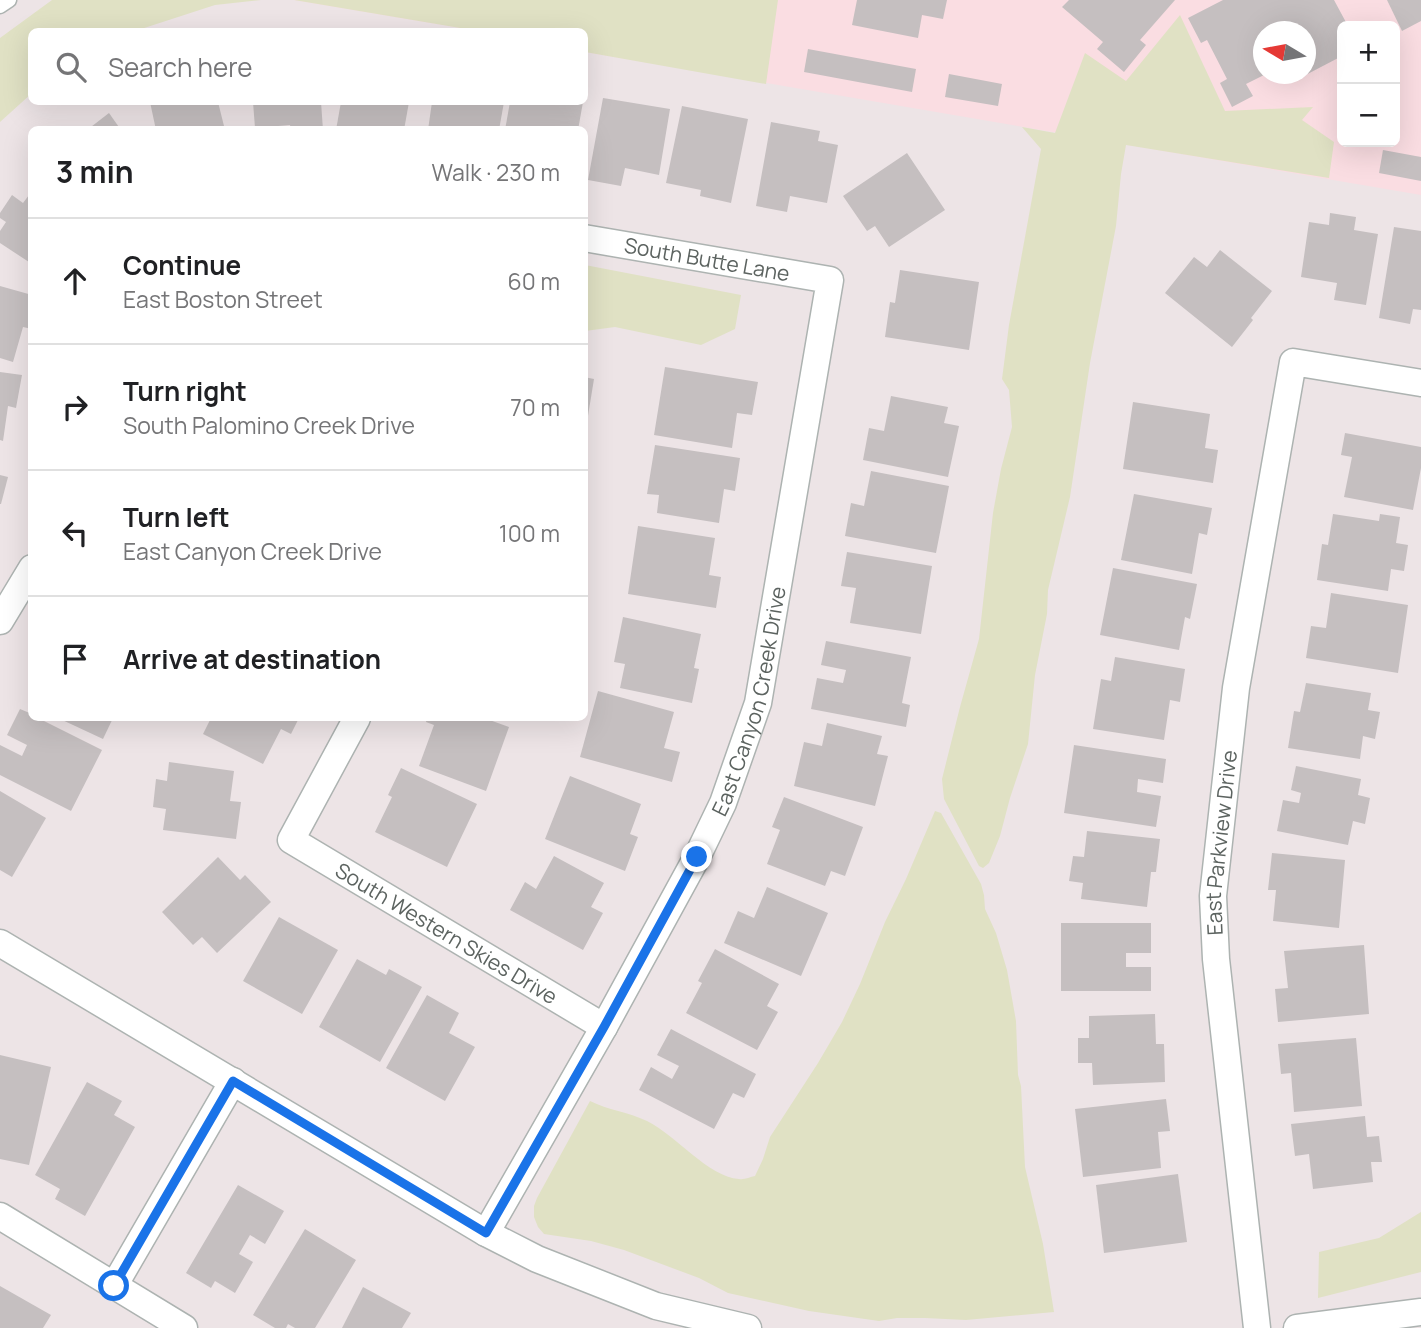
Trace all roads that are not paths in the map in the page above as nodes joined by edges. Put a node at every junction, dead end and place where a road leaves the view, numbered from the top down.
1 (9, 0) edge
2 (0, 6) edge
3 (588, 239) edge
4 (830, 280) joint
5 (1421, 383) edge
6 (28, 575) edge
7 (0, 621) edge
8 (355, 721) edge
9 (0, 943) edge
10 (604, 1027) junction
11 (233, 1081) junction
12 (0, 1216) edge
13 (486, 1233) junction
14 (114, 1286) junction
15 (1421, 1311) edge
16 (184, 1328) edge
17 (748, 1328) edge
18 (1256, 1328) edge
19 (1297, 1328) edge

1 - 2 lane
3 - 4 street, South Butte Lane
4 - 10 street, East Canyon Creek Drive
5 - 18 street, East Parkview Drive
6 - 7 street
8 - 10 street, South Western Skies Drive
9 - 11 street
10 - 13 street, East Canyon Creek Drive
11 - 13 street
11 - 14 street
12 - 14 street
13 - 17 street
14 - 16 street
15 - 19 street

